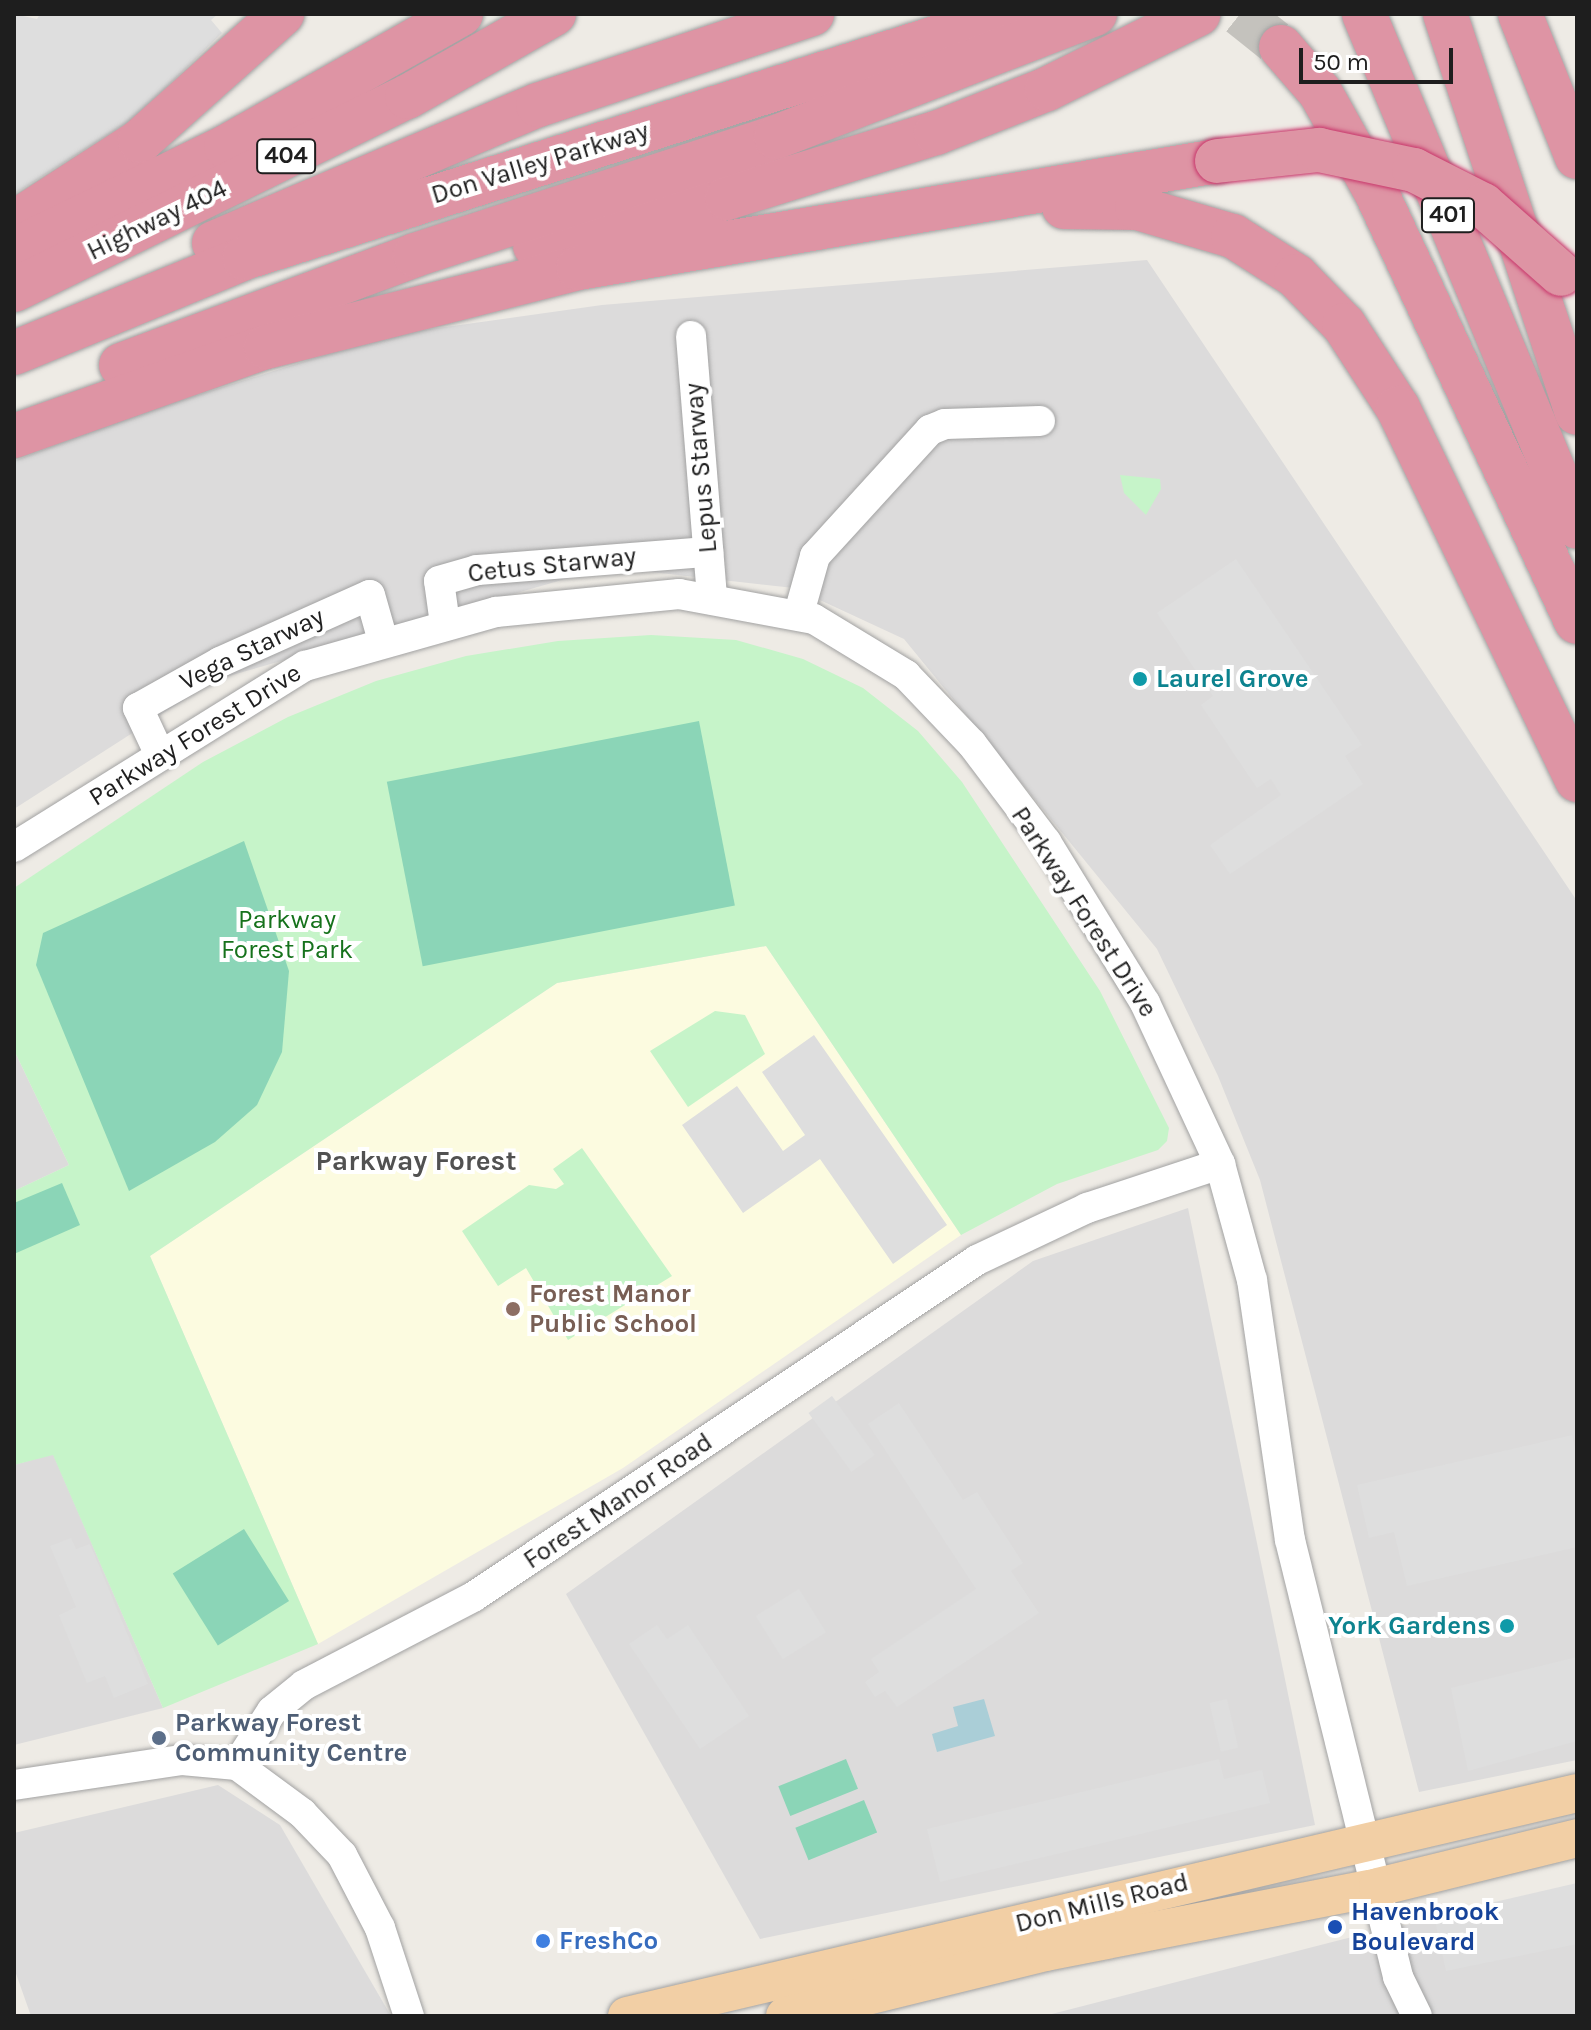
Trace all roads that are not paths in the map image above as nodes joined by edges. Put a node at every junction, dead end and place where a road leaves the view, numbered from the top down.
1 (282, 14) edge
2 (461, 14) edge
3 (554, 14) edge
4 (812, 14) edge
5 (1011, 14) edge
6 (1095, 14) edge
7 (1199, 14) edge
8 (1364, 14) edge
9 (1445, 14) edge
10 (1520, 14) edge
11 (1281, 47) tunnel mouth
12 (1577, 157) edge
13 (894, 216) junction
14 (14, 222) edge
15 (14, 250) edge
16 (1569, 285) edge
17 (14, 290) edge
18 (250, 316) junction
19 (74, 324) junction
20 (691, 336) dead end
21 (14, 353) edge
22 (14, 406) edge
23 (1577, 413) edge
24 (1040, 421) dead end
25 (14, 436) edge
26 (1577, 527) edge
27 (708, 552) junction
28 (712, 599) junction
29 (799, 613) junction
30 (1577, 622) edge
31 (445, 624) junction
32 (383, 641) junction
33 (160, 755) junction
34 (1577, 780) edge
35 (14, 847) edge
36 (1220, 1164) junction
37 (237, 1765) junction
38 (14, 1785) edge
39 (1577, 1793) edge
40 (1577, 1838) edge
41 (1366, 1839) junction
42 (1378, 1887) junction
43 (409, 2016) edge
44 (627, 2016) edge
45 (785, 2016) edge
46 (1417, 2016) edge

1 - 14 highway
2 - 15 highway, Highway 404 / 404
3 - 17 highway, Highway 404 / 404
4 - 19 highway
5 - 19 highway, Don Valley Parkway
6 - 18 highway
7 - 18 highway
8 - 26 highway, 401
9 - 23 highway
10 - 12 highway
11 - 30 highway
13 - 16 highway, bridge
13 - 25 highway
13 - 34 highway
18 - 22 highway
19 - 21 highway
20 - 27 street, Lepus Starway
24 - 29 street
27 - 28 street, Lepus Starway
27 - 31 street, Cetus Starway
28 - 29 street, Parkway Forest Drive
28 - 31 street, Parkway Forest Drive
29 - 36 street, Parkway Forest Drive
31 - 32 street, Parkway Forest Drive
32 - 33 street, Parkway Forest Drive
32 - 33 street, Vega Starway
33 - 35 street, Parkway Forest Drive
36 - 37 street, Forest Manor Road
36 - 41 street, Parkway Forest Drive
37 - 38 street
37 - 43 street
39 - 41 main road, Don Mills Road
40 - 42 main road, Don Mills Road
41 - 42 street, Parkway Forest Drive
41 - 44 main road, Don Mills Road
42 - 45 main road, Don Mills Road
42 - 46 street

